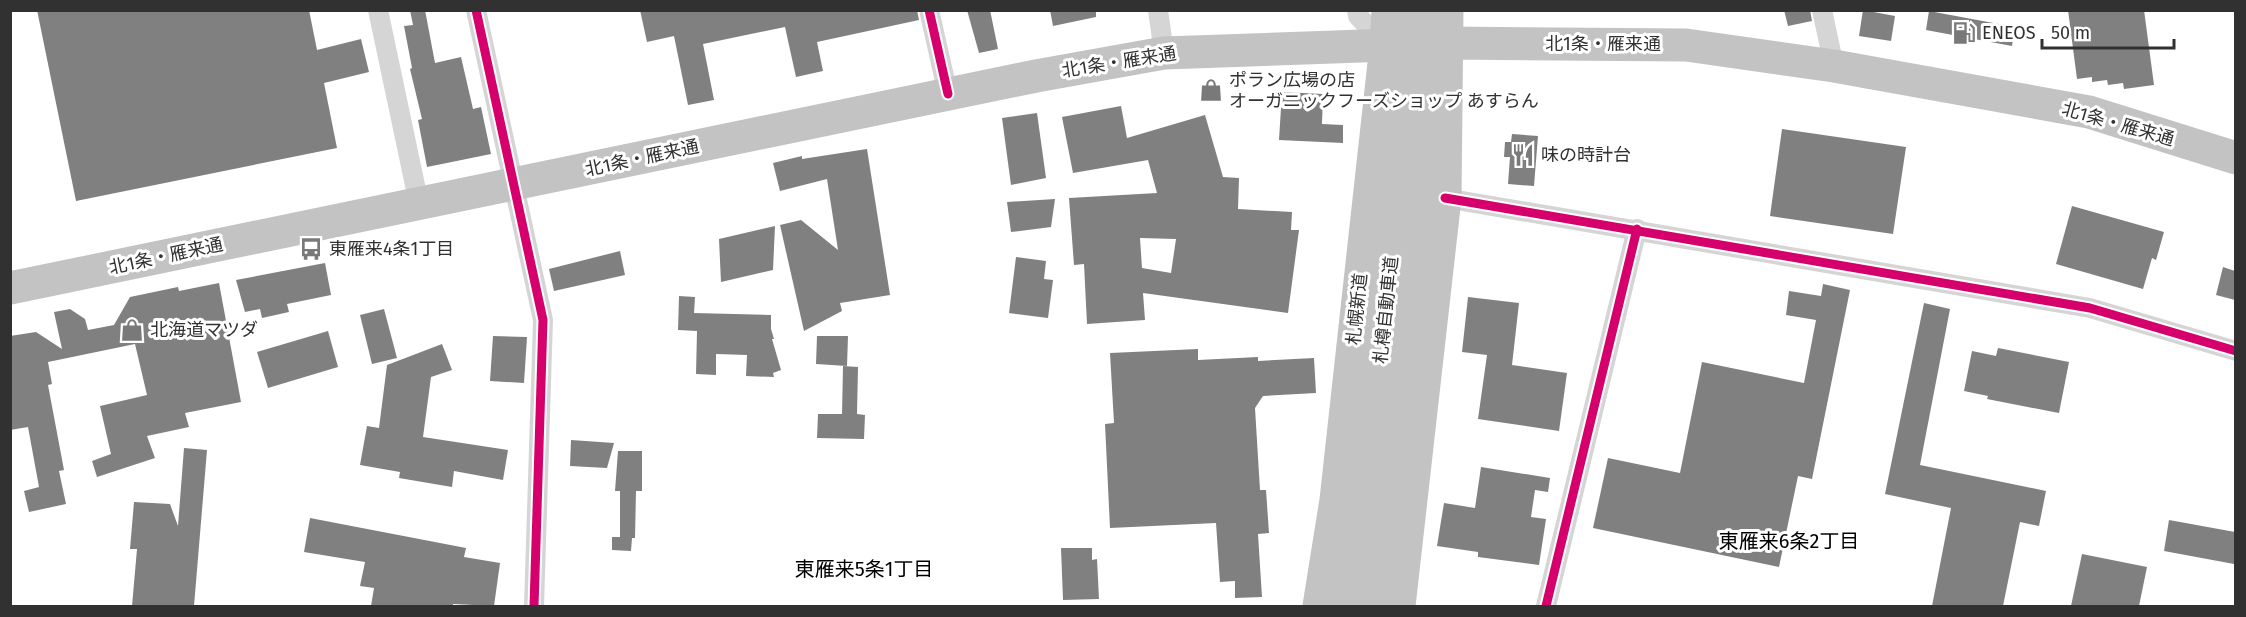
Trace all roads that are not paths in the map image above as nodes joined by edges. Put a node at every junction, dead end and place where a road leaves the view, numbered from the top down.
1 (378, 10) edge
2 (476, 10) edge
3 (929, 10) edge
4 (1158, 10) edge
5 (1357, 10) edge
6 (1388, 10) edge
7 (1404, 10) edge
8 (1429, 10) edge
9 (1447, 10) edge
10 (1822, 10) edge
11 (1447, 43) junction
12 (1386, 45) junction
13 (1164, 53) junction
14 (1834, 66) junction
15 (948, 94) junction
16 (2235, 158) edge
17 (514, 185) junction
18 (1445, 198) junction
19 (419, 204) junction
20 (1637, 229) junction
21 (10, 288) edge
22 (2235, 351) edge
23 (1323, 601) edge
24 (534, 606) edge
25 (1371, 606) edge
26 (1399, 606) edge
27 (1546, 606) edge

1 - 19 street
2 - 17 street
3 - 15 street
4 - 13 street
5 - 12 street
6 - 12 highway, 札幌新道
7 - 23 highway, 札樽自動車道, bridge
8 - 25 highway, 札樽自動車道, bridge
9 - 11 highway
10 - 14 street
11 - 12 highway, 北1条・雁来通
11 - 14 highway, 北1条・雁来通
11 - 18 highway
12 - 13 highway, 北1条・雁来通
12 - 23 highway, 札幌新道
13 - 15 highway, 北1条・雁来通
14 - 16 highway, 北1条・雁来通
15 - 17 highway, 北1条・雁来通
17 - 19 highway, 北1条・雁来通
17 - 24 street
18 - 20 street
18 - 26 highway
19 - 21 highway, 北1条・雁来通
20 - 22 street
20 - 27 street

